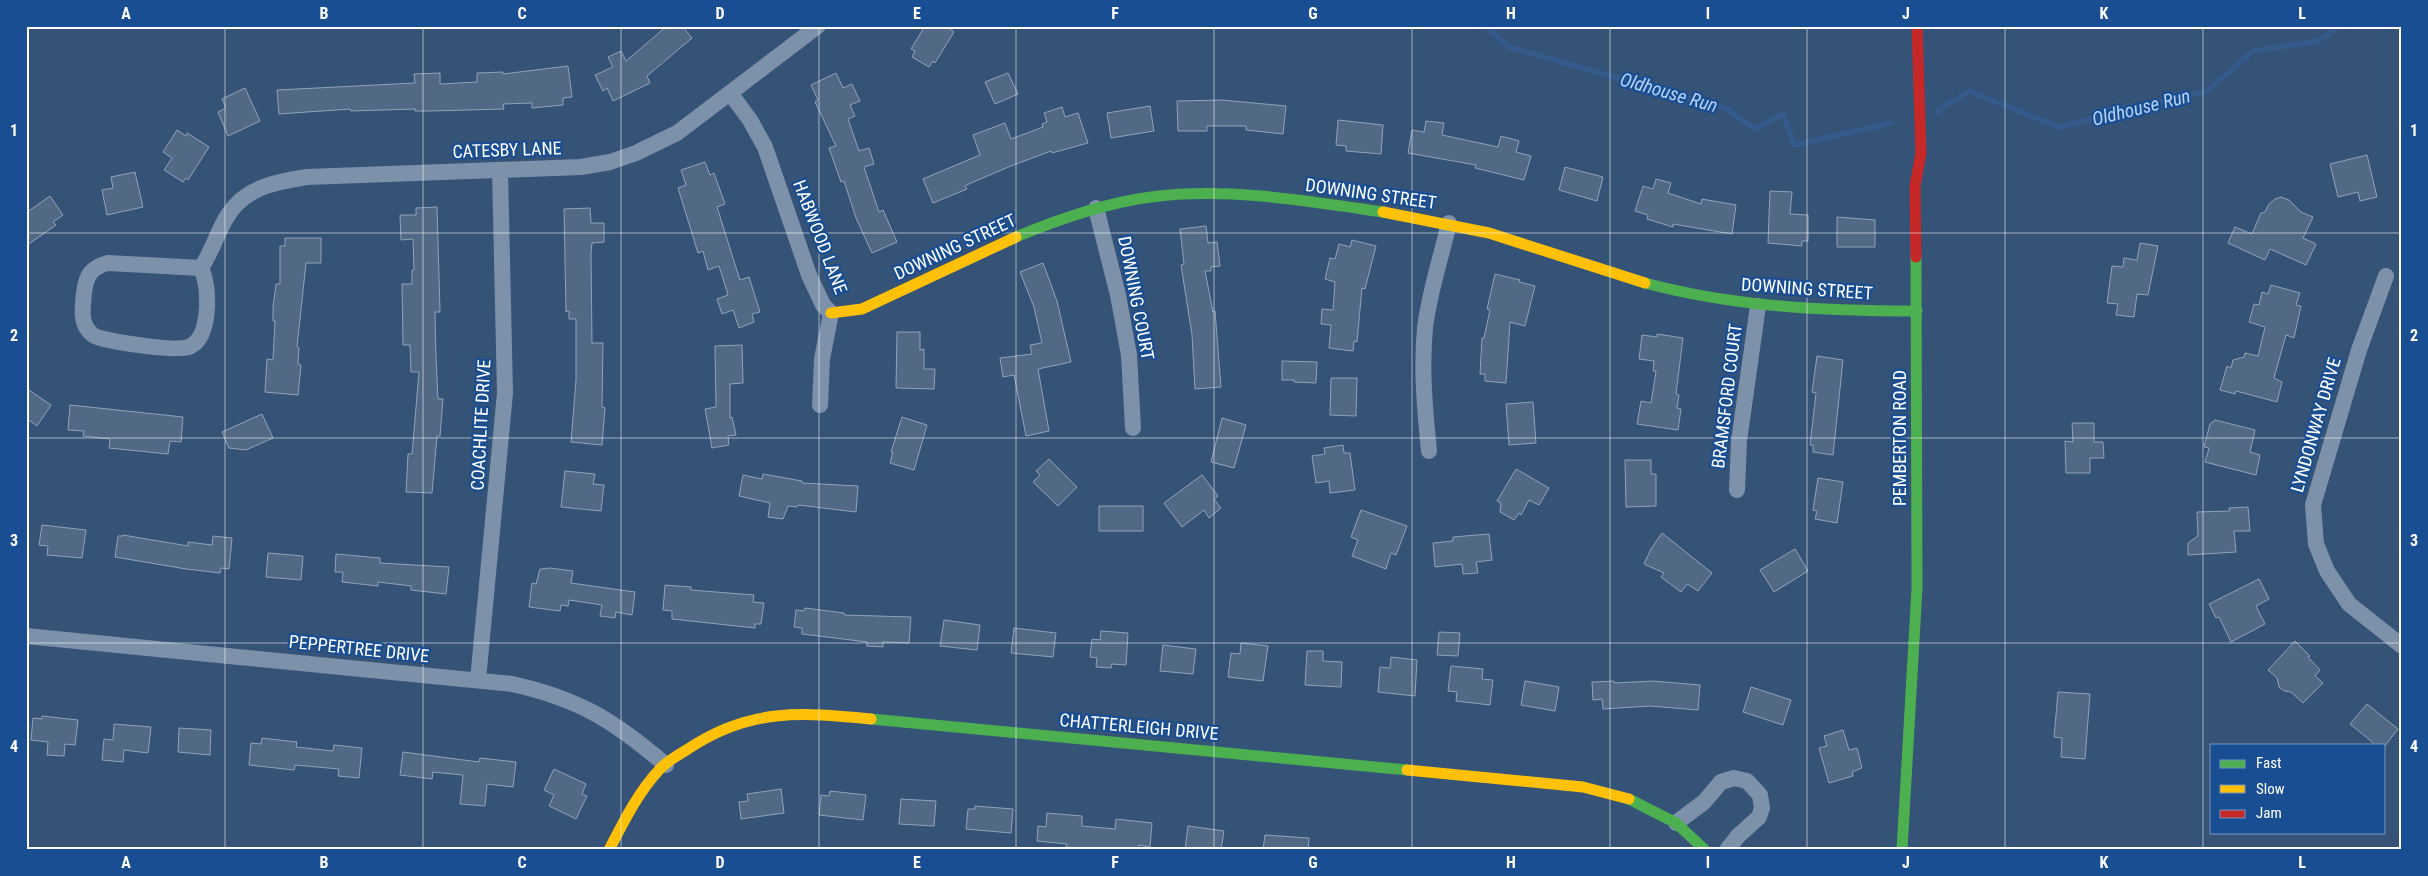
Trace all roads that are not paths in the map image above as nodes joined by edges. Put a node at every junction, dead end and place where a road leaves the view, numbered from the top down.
1 (818, 26) edge
2 (1917, 26) edge
3 (730, 93) junction
4 (500, 171) junction
5 (1096, 208) junction
6 (1449, 223) junction
7 (201, 268) junction
8 (2386, 276) dead end
9 (1758, 306) junction
10 (1918, 312) junction
11 (831, 313) junction
12 (820, 405) dead end
13 (1133, 428) dead end
14 (1429, 451) dead end
15 (1737, 490) dead end
16 (26, 636) edge
17 (2402, 646) edge
18 (478, 680) junction
19 (666, 765) junction
20 (1676, 822) junction
21 (608, 850) edge
22 (1706, 850) edge
23 (1727, 850) edge
24 (1902, 850) edge

1 - 3 street, CATESBY LANE
2 - 10 street, PEMBERTON ROAD
3 - 4 street, CATESBY LANE
3 - 11 street, HABWOOD LANE
4 - 7 street, CATESBY LANE
4 - 18 street, COACHLITE DRIVE
5 - 6 street, DOWNING STREET
5 - 11 street, DOWNING STREET
5 - 13 street, DOWNING COURT
6 - 9 street, DOWNING STREET
6 - 14 street
7 - 7 street
8 - 17 street, LYNDONWAY DRIVE
9 - 10 street, DOWNING STREET
9 - 15 street, BRAMSFORD COURT
10 - 24 street, PEMBERTON ROAD
11 - 12 street, HABWOOD LANE
16 - 18 street, PEPPERTREE DRIVE
18 - 19 street, PEPPERTREE DRIVE
19 - 20 street, CHATTERLEIGH DRIVE
19 - 21 street, CHATTERLEIGH DRIVE
20 - 22 street, CHATTERLEIGH DRIVE
20 - 23 street

